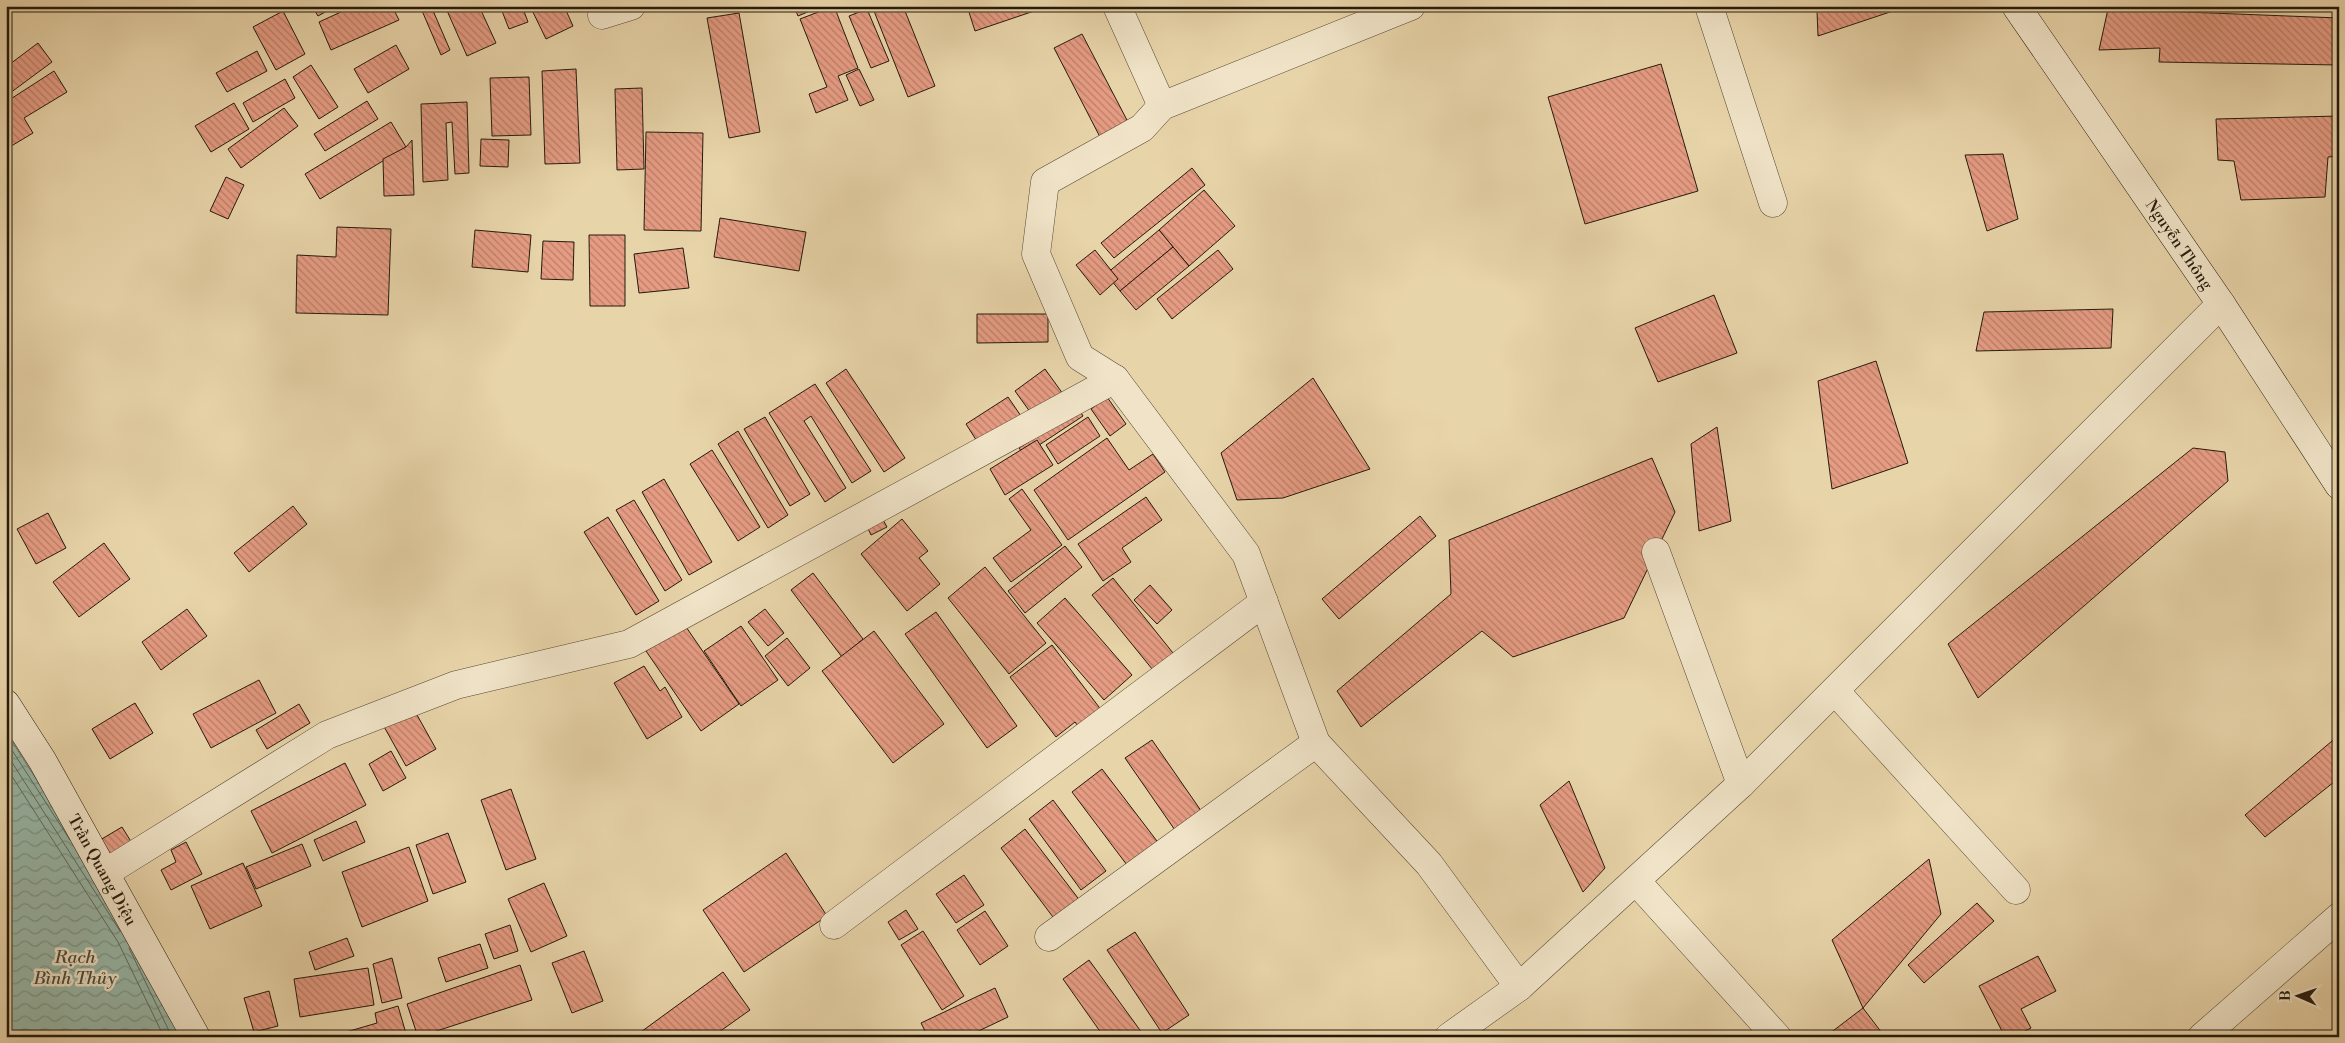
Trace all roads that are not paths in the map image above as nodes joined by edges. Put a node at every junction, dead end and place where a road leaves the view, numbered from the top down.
1 (631, 6) edge
2 (1117, 6) edge
3 (1709, 6) edge
4 (2016, 6) edge
5 (1398, 9) edge
6 (602, 15) dead end
7 (1162, 106) junction
8 (1773, 203) dead end
9 (2221, 304) junction
10 (1115, 379) junction
11 (2339, 485) edge
12 (1656, 552) dead end
13 (1264, 602) junction
14 (1836, 692) junction
15 (6, 704) edge
16 (1316, 743) junction
17 (1741, 784) junction
18 (105, 874) junction
19 (1636, 881) junction
20 (2016, 890) dead end
21 (2339, 917) edge
22 (834, 925) dead end
23 (1049, 936) dead end
24 (1519, 987) junction
25 (196, 1037) edge
26 (1449, 1037) edge
27 (1777, 1037) edge
28 (2202, 1037) edge

1 - 6 street
2 - 7 street
3 - 8 street
4 - 9 street, Nguyễn Thông
5 - 7 street
7 - 10 street
9 - 11 street, Nguyễn Thông
9 - 14 street
10 - 13 street
10 - 18 street
12 - 17 street
13 - 16 street
13 - 22 street
14 - 17 street
14 - 20 street
15 - 18 street, Trần Quang Diệu
16 - 23 street
16 - 24 street
17 - 19 street
18 - 25 street, Trần Quang Diệu
19 - 24 street
19 - 27 street
21 - 28 street
24 - 26 street

